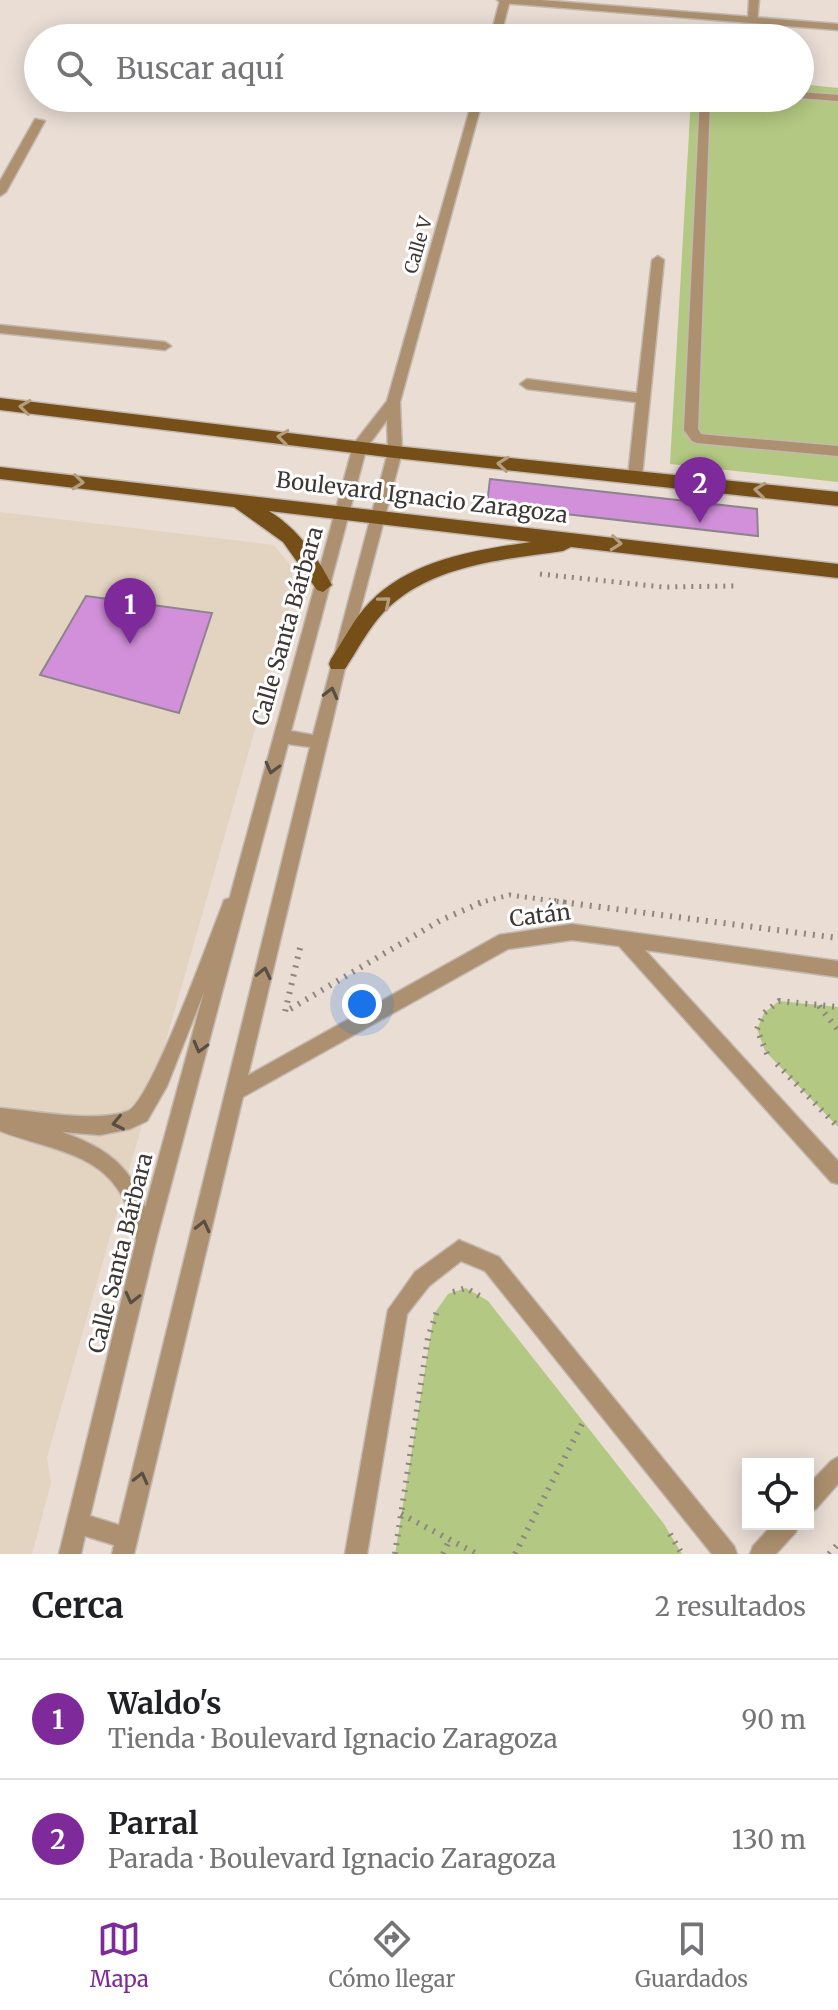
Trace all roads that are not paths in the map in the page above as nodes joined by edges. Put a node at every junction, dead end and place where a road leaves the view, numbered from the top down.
1 (504, 0) edge
2 (754, 0) edge
3 (753, 20) junction
4 (498, 24) edge
5 (802, 24) edge
6 (814, 25) edge
7 (838, 27) edge
8 (814, 96) edge
9 (838, 98) edge
10 (474, 112) edge
11 (704, 112) edge
12 (39, 121) dead end
13 (0, 192) edge
14 (658, 260) dead end
15 (0, 329) edge
16 (165, 346) dead end
17 (527, 384) dead end
18 (642, 398) junction
19 (393, 402) junction
20 (0, 404) edge
21 (360, 446) junction
22 (838, 451) edge
23 (395, 452) junction
24 (0, 473) edge
25 (635, 476) junction
26 (230, 499) junction
27 (838, 499) edge
28 (344, 511) junction
29 (377, 516) junction
30 (586, 541) junction
31 (838, 571) edge
32 (323, 585) junction
33 (338, 664) junction
34 (281, 736) junction
35 (318, 742) junction
36 (248, 859) junction
37 (624, 940) junction
38 (838, 969) edge
39 (235, 1092) junction
40 (0, 1120) edge
41 (838, 1175) edge
42 (146, 1241) junction
43 (838, 1468) edge
44 (814, 1494) edge
45 (78, 1523) junction
46 (783, 1530) edge
47 (125, 1546) edge
48 (70, 1554) edge
49 (356, 1554) edge
50 (726, 1554) edge
51 (761, 1554) edge

1 - 3 street
1 - 4 street
2 - 3 street
3 - 5 street
6 - 7 street
8 - 9 street
10 - 19 street, Calle V
11 - 22 street
12 - 13 street
14 - 18 street
15 - 16 street
17 - 18 street
18 - 25 street
19 - 21 street, Calle Santa Bárbara
19 - 23 street
21 -> 20 main road, Boulevard Ignacio Zaragoza
21 - 23 main road, Boulevard Ignacio Zaragoza
21 - 28 street, Calle Santa Bárbara
25 -> 23 main road, Boulevard Ignacio Zaragoza
23 - 29 street
24 -> 26 main road, Boulevard Ignacio Zaragoza
27 -> 25 main road, Boulevard Ignacio Zaragoza
26 - 28 main road, Boulevard Ignacio Zaragoza
26 - 32 main road
28 - 29 main road, Boulevard Ignacio Zaragoza
28 - 32 street, Calle Santa Bárbara
29 - 30 main road, Boulevard Ignacio Zaragoza
29 - 33 street
30 -> 31 main road, Boulevard Ignacio Zaragoza
33 -> 30 main road
32 - 34 street, Calle Santa Bárbara
35 -> 33 street
34 - 35 street
34 -> 36 street, Calle Santa Bárbara
39 -> 35 street
36 -> 40 street
36 -> 42 street, Calle Santa Bárbara
37 - 38 street, Catán
37 - 39 street, Catán
37 - 41 street
47 -> 39 street
40 - 42 street
42 -> 45 street, Calle Santa Bárbara
43 - 44 street
45 - 47 street
45 - 48 street, Calle Santa Bárbara
46 - 51 street
49 - 50 street

